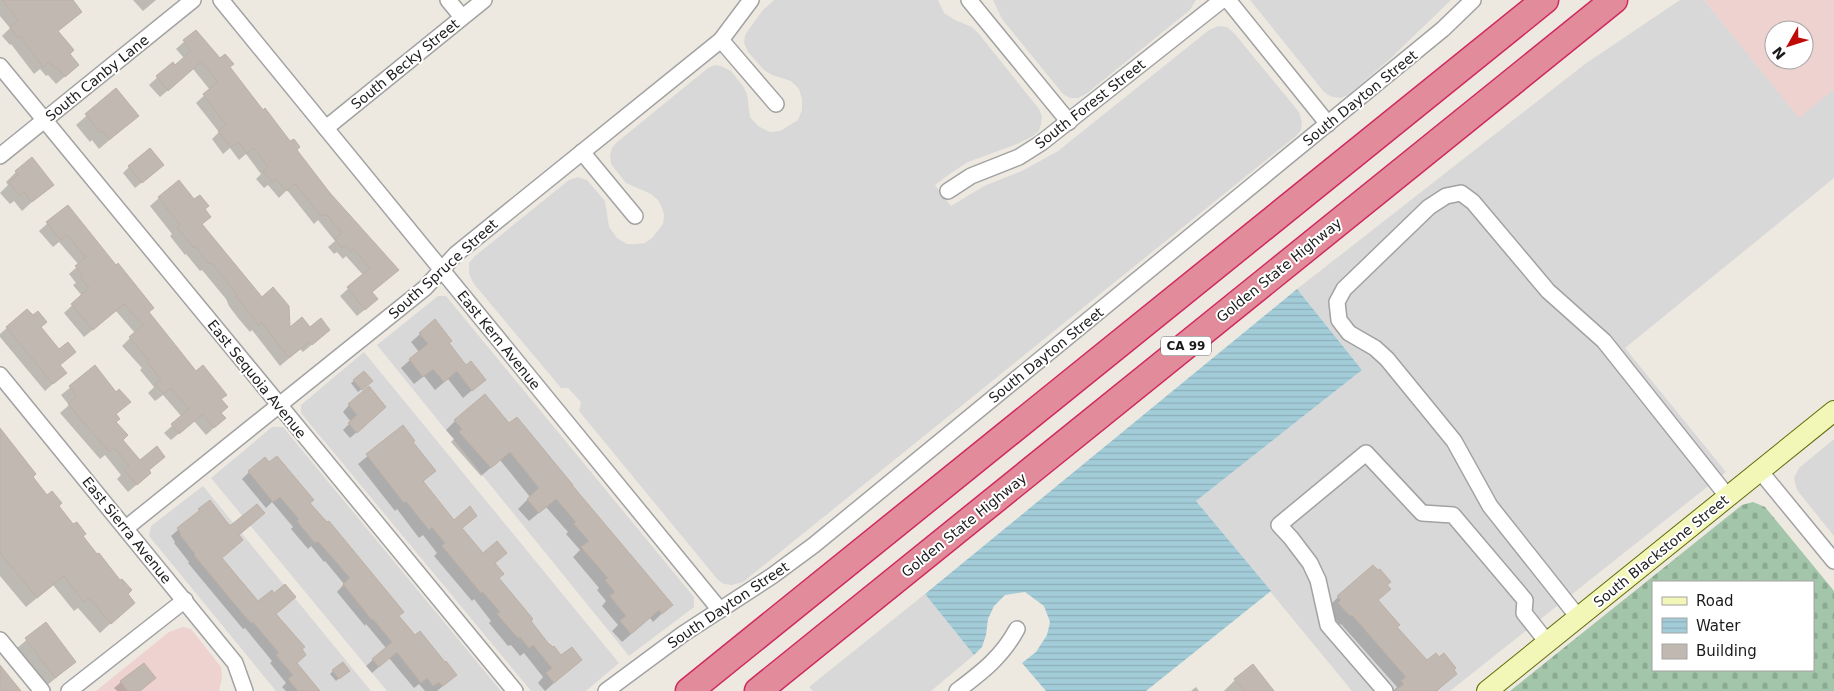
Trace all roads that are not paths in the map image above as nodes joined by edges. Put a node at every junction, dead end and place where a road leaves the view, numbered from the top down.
1 (194, 0) edge
2 (221, 0) edge
3 (448, 0) edge
4 (484, 0) edge
5 (752, 0) edge
6 (969, 0) edge
7 (1222, 0) edge
8 (1228, 0) edge
9 (1473, 0) edge
10 (1545, 0) edge
11 (1614, 0) edge
12 (462, 17) junction
13 (721, 40) junction
14 (0, 66) edge
15 (776, 104) dead end
16 (44, 120) junction
17 (1069, 122) junction
18 (1328, 124) junction
19 (326, 128) junction
20 (582, 152) junction
21 (0, 156) edge
22 (948, 191) dead end
23 (635, 216) dead end
24 (441, 269) junction
25 (0, 375) edge
26 (278, 405) junction
27 (1834, 411) edge
28 (1760, 471) junction
29 (1728, 497) junction
30 (126, 528) junction
31 (1834, 561) edge
32 (185, 600) junction
33 (720, 610) junction
34 (1578, 617) junction
35 (1017, 629) dead end
36 (0, 640) edge
37 (1547, 642) junction
38 (714, 671) junction
39 (42, 691) edge
40 (69, 691) edge
41 (245, 691) edge
42 (515, 691) edge
43 (606, 691) edge
44 (675, 691) edge
45 (689, 691) edge
46 (758, 691) edge
47 (957, 691) edge
48 (1385, 691) edge
49 (1487, 691) edge

1 - 16 street, South Canby Lane
2 - 19 street, East Kern Avenue
3 - 12 street
4 - 12 street, South Becky Street
5 - 13 street, South Spruce Street
6 - 17 street
7 - 17 street, South Forest Street
8 - 18 street
9 - 18 street, South Dayton Street
10 - 38 highway, CA 99
11 - 46 highway, Golden State Highway / CA 99
12 - 19 street, South Becky Street
13 - 15 street
13 - 20 street, South Spruce Street
14 - 16 street, East Sequoia Avenue
16 - 21 street, South Canby Lane
16 - 26 street, East Sequoia Avenue
17 - 22 street, South Forest Street
18 - 33 street, South Dayton Street
19 - 24 street, East Kern Avenue
20 - 23 street
20 - 24 street, South Spruce Street
24 - 26 street, South Spruce Street
24 - 33 street, East Kern Avenue
25 - 30 street, East Sierra Avenue
26 - 30 street, South Spruce Street
26 - 42 street, East Sequoia Avenue
27 - 28 main road, South Blackstone Street
28 - 29 main road, South Blackstone Street
28 - 31 street
29 - 34 main road, South Blackstone Street
29 - 34 street
30 - 32 street, East Sierra Avenue
32 - 40 street
32 - 41 street, East Sierra Avenue
33 - 43 street, South Dayton Street
34 - 37 main road, South Blackstone Street
35 - 47 street
36 - 39 street
37 - 48 street
37 - 49 main road, South Blackstone Street
38 - 44 highway
38 - 45 highway, CA 99

